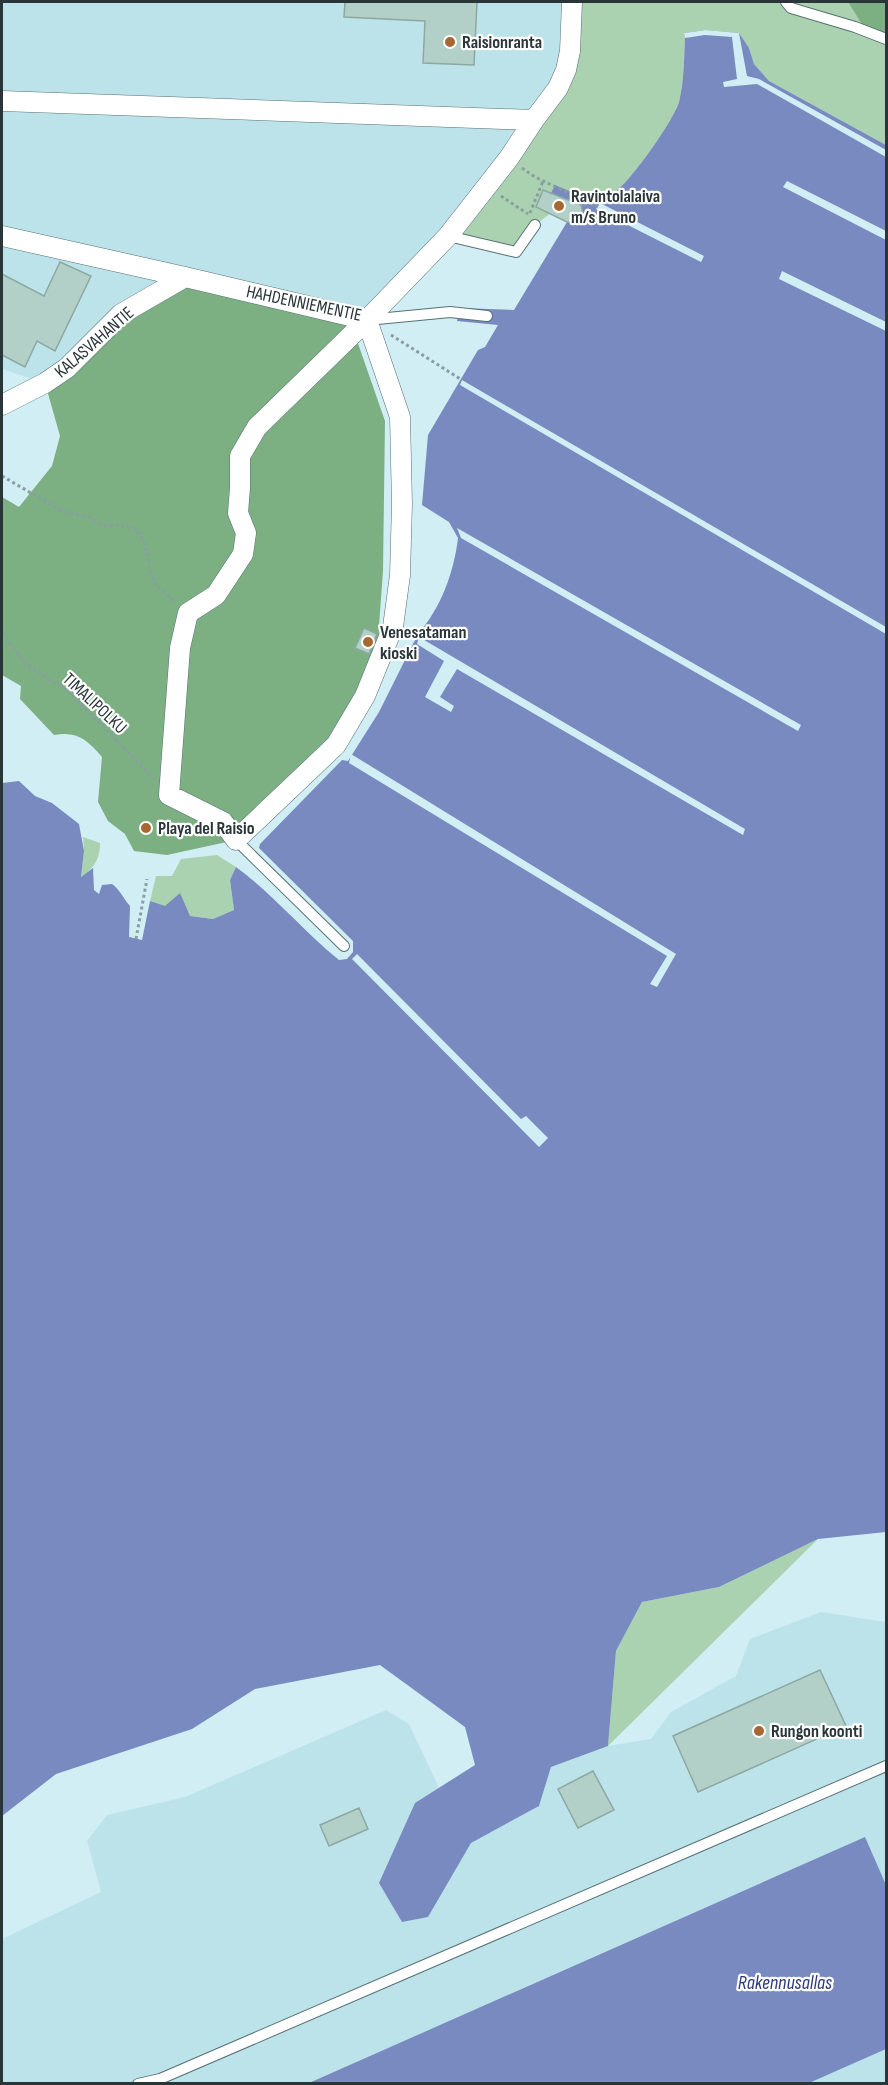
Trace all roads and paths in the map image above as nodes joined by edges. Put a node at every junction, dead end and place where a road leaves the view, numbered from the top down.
1 (572, 2) edge
2 (786, 2) edge
3 (886, 39) edge
4 (2, 100) edge
5 (534, 120) junction
6 (509, 158) junction
7 (543, 181) junction
8 (487, 186) junction
9 (598, 207) dead end
10 (535, 225) dead end
11 (2, 236) edge
12 (448, 236) junction
13 (185, 277) junction
14 (486, 316) dead end
15 (367, 320) junction
16 (462, 380) dead end
17 (2, 405) edge
18 (2, 476) edge
19 (188, 613) junction
20 (2, 633) edge
21 (169, 795) junction
22 (236, 840) junction
23 (147, 879) dead end
24 (136, 939) dead end
25 (344, 946) dead end
26 (886, 1766) edge
27 (138, 2084) edge

1 - 5 street, HAHDENNIEMENTIE
2 - 3 lane
4 - 5 street
5 - 6 street, HAHDENNIEMENTIE
6 - 7 path
6 - 8 street, HAHDENNIEMENTIE
7 - 8 path
7 - 9 path
8 - 12 street, HAHDENNIEMENTIE
10 - 12 lane
11 - 13 street, HAHDENNIEMENTIE
12 - 15 street, HAHDENNIEMENTIE
13 - 15 street, HAHDENNIEMENTIE
13 - 17 street, KALASVAHANTIE
14 - 15 lane
15 - 16 path
15 - 19 street
15 - 22 street
18 - 19 path
19 - 21 street
20 - 21 path, TIMALIPOLKU
21 - 22 street
22 - 25 lane
23 - 24 path
26 - 27 lane

